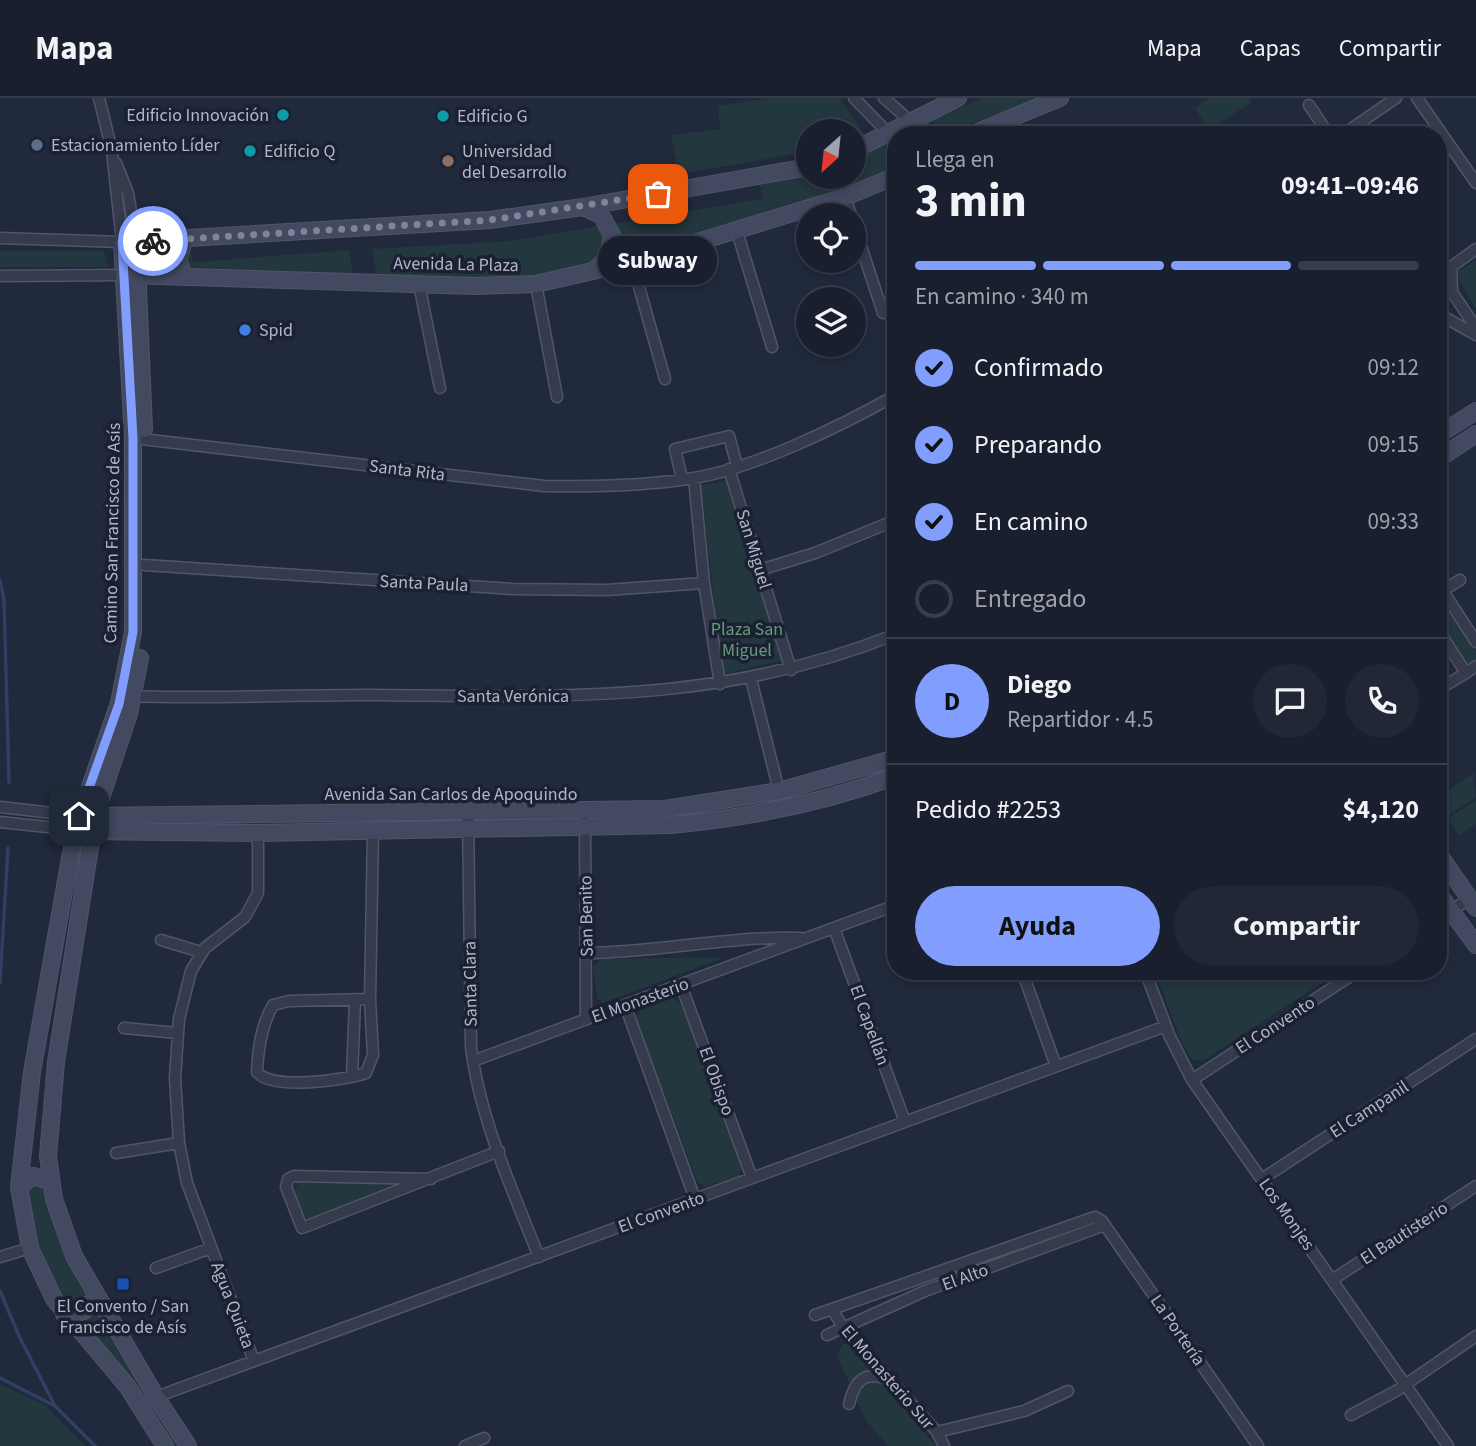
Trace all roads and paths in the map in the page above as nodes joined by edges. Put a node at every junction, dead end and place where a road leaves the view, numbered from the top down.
1 (99, 98) edge
2 (854, 98) edge
3 (884, 98) edge
4 (958, 98) edge
5 (1060, 98) edge
6 (1396, 98) edge
7 (1417, 98) edge
8 (1309, 104) dead end
9 (910, 121) junction
10 (904, 126) edge
11 (916, 126) edge
12 (993, 126) edge
13 (1323, 126) edge
14 (1355, 126) edge
15 (1436, 126) edge
16 (887, 132) edge
17 (887, 139) edge
18 (1447, 141) edge
19 (866, 146) edge
20 (796, 169) edge
21 (887, 180) edge
22 (1476, 183) edge
23 (845, 197) junction
24 (847, 203) edge
25 (583, 207) junction
26 (736, 228) junction
27 (0, 238) edge
28 (185, 240) junction
29 (129, 242) junction
30 (1476, 249) edge
31 (866, 261) edge
32 (632, 262) junction
33 (593, 273) junction
34 (132, 275) junction
35 (0, 276) edge
36 (184, 276) junction
37 (419, 284) junction
38 (536, 284) junction
39 (1452, 292) junction
40 (1447, 296) edge
41 (883, 313) dead end
42 (1447, 319) edge
43 (1476, 328) edge
44 (1476, 335) edge
45 (772, 347) dead end
46 (665, 379) dead end
47 (440, 388) dead end
48 (556, 397) dead end
49 (887, 400) edge
50 (1476, 411) edge
51 (1447, 429) edge
52 (1476, 434) edge
53 (139, 438) junction
54 (1447, 453) edge
55 (733, 467) junction
56 (694, 478) junction
57 (682, 479) junction
58 (887, 524) edge
59 (144, 565) junction
60 (760, 570) junction
61 (1460, 580) dead end
62 (704, 583) junction
63 (1447, 589) edge
64 (1447, 601) edge
65 (887, 637) edge
66 (1476, 642) edge
67 (1447, 644) edge
68 (1476, 666) edge
69 (791, 670) junction
70 (1466, 673) junction
71 (751, 679) junction
72 (720, 684) junction
73 (1447, 685) edge
74 (127, 696) junction
75 (887, 761) edge
76 (887, 779) edge
77 (779, 791) junction
78 (0, 807) edge
79 (468, 813) junction
80 (585, 821) junction
81 (0, 822) edge
82 (85, 824) junction
83 (468, 830) junction
84 (373, 831) junction
85 (258, 833) junction
86 (1447, 866) edge
87 (1472, 903) edge
88 (887, 908) edge
89 (1447, 914) edge
90 (1447, 917) edge
91 (834, 928) junction
92 (806, 938) junction
93 (161, 940) dead end
94 (1476, 945) edge
95 (201, 952) junction
96 (586, 953) junction
97 (1025, 980) edge
98 (1148, 980) edge
99 (1345, 980) edge
100 (1342, 982) joint
101 (681, 985) junction
102 (370, 999) junction
103 (355, 1000) junction
104 (625, 1005) junction
105 (586, 1019) junction
106 (1166, 1026) junction
107 (124, 1028) dead end
108 (177, 1033) junction
109 (39, 1035) junction
110 (60, 1036) junction
111 (1476, 1039) edge
112 (473, 1061) junction
113 (1056, 1066) junction
114 (352, 1077) junction
115 (1192, 1080) junction
116 (905, 1122) junction
117 (179, 1143) junction
118 (499, 1151) junction
119 (116, 1153) dead end
120 (752, 1178) junction
121 (431, 1179) junction
122 (1262, 1179) junction
123 (50, 1181) junction
124 (1476, 1186) edge
125 (19, 1187) junction
126 (695, 1199) junction
127 (1095, 1217) joint
128 (1105, 1226) junction
129 (30, 1248) junction
130 (211, 1248) junction
131 (0, 1257) edge
132 (539, 1257) junction
133 (156, 1268) dead end
134 (1332, 1280) junction
135 (97, 1296) junction
136 (832, 1308) junction
137 (64, 1314) junction
138 (815, 1315) dead end
139 (844, 1329) junction
140 (827, 1335) dead end
141 (1476, 1336) edge
142 (254, 1361) junction
143 (888, 1380) junction
144 (1405, 1385) junction
145 (1068, 1391) dead end
146 (156, 1397) junction
147 (849, 1404) dead end
148 (1351, 1415) dead end
149 (937, 1432) junction
150 (484, 1438) dead end
151 (165, 1446) edge
152 (188, 1446) edge
153 (465, 1446) edge
154 (944, 1446) edge
155 (1258, 1446) edge
156 (1448, 1446) edge

1 - 29 street, Camino San Francisco de Asís
2 - 16 street
3 - 9 street
4 - 9 main road
5 - 12 main road
6 - 14 street
7 - 15 street
8 - 13 street
9 - 10 main road
9 - 11 main road
17 - 19 main road
18 - 22 street
20 - 25 main road, Avenida La Plaza
21 - 23 main road, Avenida La Plaza
23 - 24 street
23 - 26 main road, Avenida La Plaza
25 - 28 main road, Avenida La Plaza
25 - 33 main road
26 - 32 main road, Avenida La Plaza
26 - 45 street
27 - 29 street, Avenida La Plaza
28 - 29 main road, Avenida La Plaza
28 - 36 main road
29 - 34 main road, Camino San Francisco de Asís
30 - 39 street
31 - 41 street
32 - 33 main road, Avenida La Plaza
32 - 46 street
33 - 38 main road, Avenida La Plaza
34 - 35 street, Avenida La Plaza
34 - 36 main road, Avenida La Plaza
34 - 53 main road, Camino San Francisco de Asís
36 - 37 main road, Avenida La Plaza
37 - 38 main road, Avenida La Plaza
37 - 47 street
38 - 48 street
39 - 40 street
39 - 43 street
42 - 44 street
49 - 55 street, Santa Rita
50 - 51 main road
52 - 54 main road
53 - 57 street, Santa Rita
53 - 59 main road, Camino San Francisco de Asís
53 - 74 main road, Camino San Francisco de Asís
55 - 56 street, Santa Rita
55 - 57 street
55 - 60 street, San Miguel
56 - 57 street, Santa Rita
56 - 62 street
58 - 60 street
59 - 62 street, Santa Paula
59 - 74 main road, Camino San Francisco de Asís
60 - 69 street, San Miguel
61 - 63 street
62 - 72 street
64 - 66 street
65 - 69 street, Santa Verónica
67 - 70 street
68 - 70 street
69 - 71 street, Santa Verónica
70 - 73 street
71 - 72 street, Santa Verónica
71 - 77 street
72 - 74 street, Santa Verónica
74 - 82 main road, Camino San Francisco de Asís
75 - 77 main road, Avenida San Carlos de Apoquindo
76 - 80 main road, Avenida San Carlos de Apoquindo
77 - 80 main road, Avenida San Carlos de Apoquindo
78 - 82 street, Avenida San Carlos de Apoquindo
79 - 80 main road, Avenida San Carlos de Apoquindo
79 - 82 main road, Avenida San Carlos de Apoquindo
79 - 83 street, Santa Clara
80 - 83 main road, Avenida San Carlos de Apoquindo
80 - 96 street, San Benito
81 - 82 street, Avenida San Carlos de Apoquindo
82 - 85 main road, Avenida San Carlos de Apoquindo
82 - 109 main road, Camino San Francisco de Asís
82 - 110 main road, Camino San Francisco de Asís
83 - 84 main road, Avenida San Carlos de Apoquindo
83 - 112 street, Santa Clara
84 - 85 main road, Avenida San Carlos de Apoquindo
84 - 102 street
85 - 95 street, Agua Quieta
86 - 87 main road
87 - 89 street
88 - 91 street, El Monasterio
90 - 94 main road
91 - 92 street, El Monasterio
91 - 116 street, El Capellán
92 - 96 street, El Monasterio
92 - 101 street, El Monasterio
93 - 95 street
95 - 108 street, Agua Quieta
96 - 105 street, San Benito
97 - 113 street
98 - 106 street, Los Monjes
99 - 100 street, El Convento
100 - 115 street, El Convento
101 - 104 street, El Monasterio
101 - 120 street, El Obispo
102 - 103 street
102 - 114 street
103 - 114 street
103 - 114 street
104 - 105 street, El Monasterio
104 - 126 street
105 - 112 street, El Monasterio
106 - 113 street, El Convento
106 - 115 street, Los Monjes
107 - 108 street
108 - 117 street, Agua Quieta
109 - 110 main road
109 - 125 main road, Camino San Francisco de Asís
110 - 123 main road, Camino San Francisco de Asís
111 - 122 street, El Campanil
112 - 118 street, Santa Clara
113 - 116 street, El Convento
115 - 122 street, Los Monjes
116 - 120 street, El Convento
117 - 119 street
117 - 130 street, Agua Quieta
118 - 121 street
118 - 132 street, Santa Clara
120 - 126 street, El Convento
121 - 121 street
122 - 134 street, Los Monjes
123 - 125 main road
123 - 135 main road, Camino San Francisco de Asís
124 - 134 street, El Bautisterio
125 - 129 main road, Camino San Francisco de Asís
126 - 132 street, El Convento
127 - 128 street, La Portería
127 - 136 street, El Alto
128 - 139 street, El Alto
128 - 155 street, La Portería
129 - 131 street
129 - 137 main road, Camino San Francisco de Asís
130 - 133 street, Agua Quieta
130 - 142 street, Agua Quieta
132 - 142 street, El Convento
134 - 144 street, Los Monjes
135 - 137 main road
135 - 146 main road, Camino San Francisco de Asís
136 - 138 street, El Alto
136 - 139 street, El Monasterio Sur
137 - 151 main road, Camino San Francisco de Asís
139 - 140 street, El Alto
139 - 143 street, El Monasterio Sur
141 - 144 street
142 - 146 street, El Convento
143 - 147 street
143 - 149 street, El Monasterio Sur
144 - 148 street
144 - 156 street, Los Monjes
145 - 149 street
146 - 152 main road, Camino San Francisco de Asís
149 - 154 street, El Monasterio Sur
150 - 153 street

